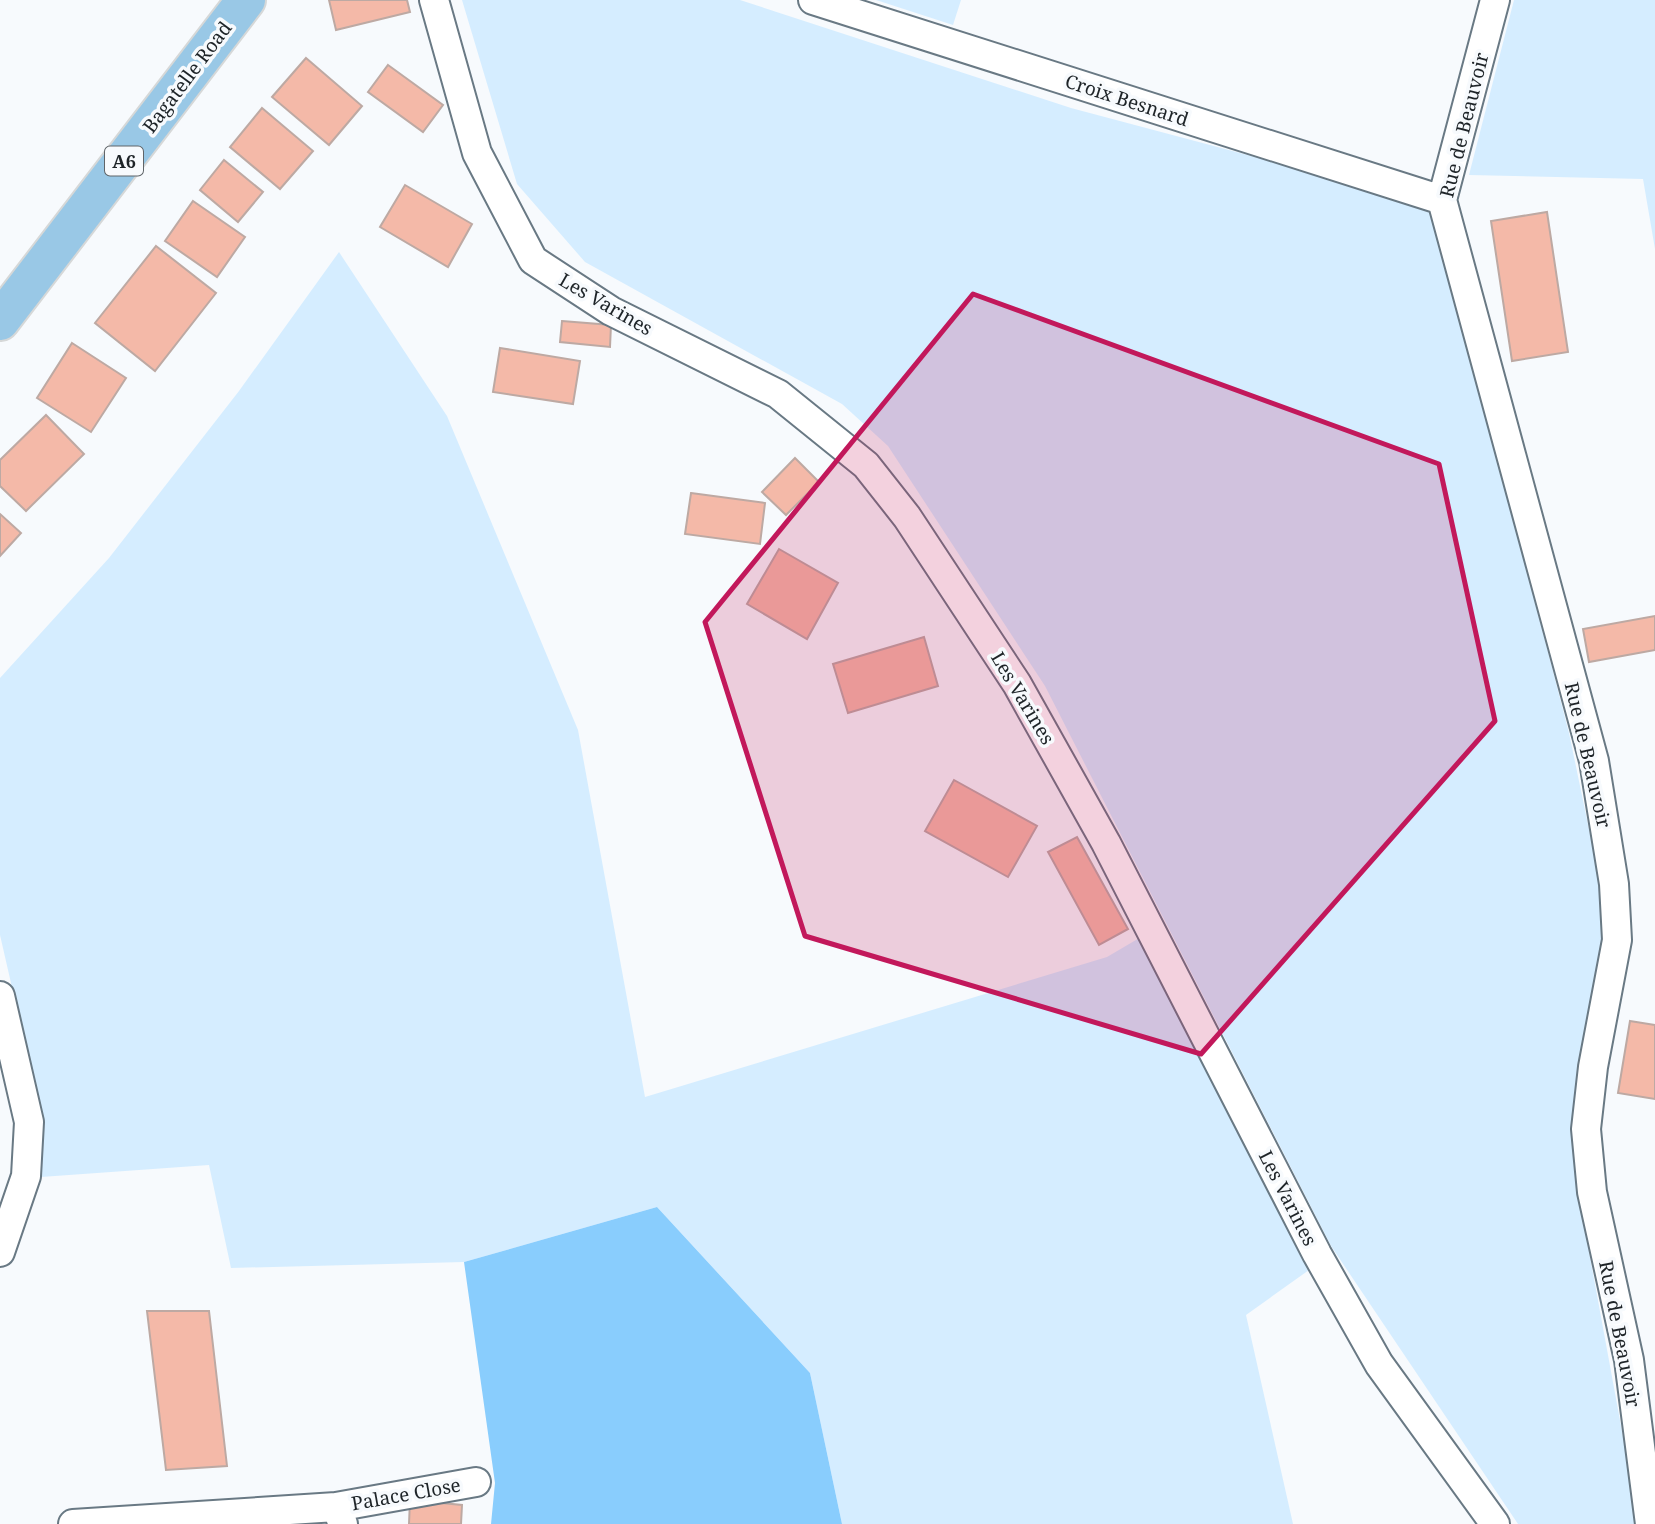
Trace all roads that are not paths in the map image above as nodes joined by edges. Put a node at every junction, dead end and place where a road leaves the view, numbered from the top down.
1 (246, 0) edge
2 (434, 0) edge
3 (813, 0) edge
4 (1495, 0) edge
5 (1442, 200) junction
6 (0, 321) edge
7 (0, 996) edge
8 (0, 1252) edge
9 (476, 1482) dead end
10 (340, 1516) edge
11 (73, 1524) edge
12 (1495, 1524) edge
13 (1650, 1524) edge

1 - 6 main road, Bagatelle Road / A6
2 - 12 street, Les Varines
3 - 5 street, Croix Besnard
4 - 5 street, Rue de Beauvoir
5 - 13 street, Rue de Beauvoir
7 - 8 street
9 - 10 street, Palace Close
10 - 11 street, Palace Close

